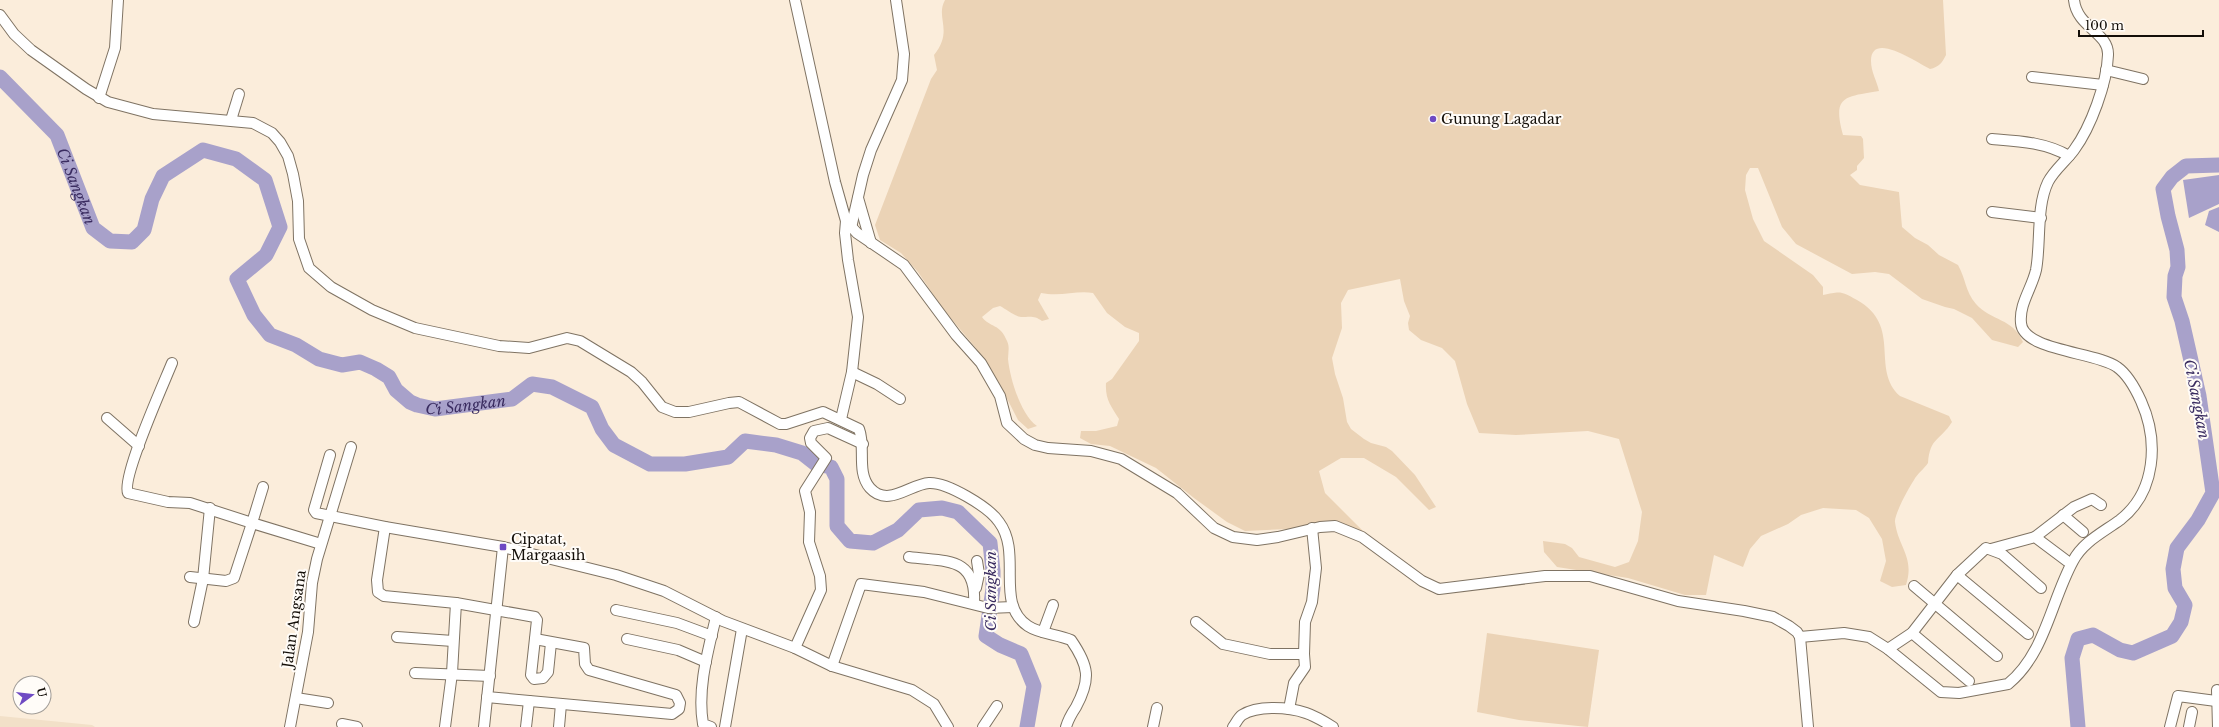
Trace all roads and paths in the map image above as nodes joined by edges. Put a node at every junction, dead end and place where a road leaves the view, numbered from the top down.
1 (118, 0) edge
2 (795, 0) edge
3 (896, 0) edge
4 (2074, 0) edge
5 (0, 16) edge
6 (2106, 70) junction
7 (2032, 77) dead end
8 (2143, 79) dead end
9 (2103, 85) junction
10 (101, 92) junction
11 (240, 94) dead end
12 (231, 120) junction
13 (1992, 139) dead end
14 (2069, 156) junction
15 (858, 198) junction
16 (1992, 212) dead end
17 (2041, 218) junction
18 (849, 224) junction
19 (871, 244) junction
20 (172, 363) dead end
21 (852, 372) junction
22 (900, 399) dead end
23 (842, 412) junction
24 (107, 418) dead end
25 (863, 444) junction
26 (139, 446) junction
27 (351, 447) dead end
28 (330, 455) dead end
29 (263, 487) dead end
30 (2101, 505) dead end
31 (210, 508) junction
32 (2063, 515) junction
33 (330, 516) junction
34 (252, 522) junction
35 (385, 527) junction
36 (1312, 528) junction
37 (2084, 532) dead end
38 (2035, 537) junction
39 (321, 544) junction
40 (503, 547) junction
41 (1991, 549) junction
42 (909, 557) dead end
43 (977, 561) dead end
44 (2067, 561) dead end
45 (1957, 575) junction
46 (190, 577) dead end
47 (203, 578) junction
48 (1914, 586) dead end
49 (2041, 588) dead end
50 (975, 590) junction
51 (456, 603) junction
52 (974, 604) junction
53 (1053, 605) dead end
54 (1935, 605) junction
55 (1013, 607) junction
56 (616, 610) dead end
57 (497, 611) junction
58 (716, 617) junction
59 (194, 622) dead end
60 (1196, 622) dead end
61 (1045, 627) junction
62 (742, 629) junction
63 (1912, 633) junction
64 (2028, 634) dead end
65 (712, 636) junction
66 (397, 637) dead end
67 (1800, 637) junction
68 (535, 640) junction
69 (627, 640) dead end
70 (453, 641) junction
71 (551, 643) junction
72 (795, 648) junction
73 (1888, 649) junction
74 (1304, 654) junction
75 (1997, 656) dead end
76 (706, 662) junction
77 (832, 666) junction
78 (415, 673) dead end
79 (452, 674) junction
80 (490, 676) junction
81 (1969, 681) dead end
82 (487, 697) junction
83 (296, 698) junction
84 (528, 701) junction
85 (328, 703) dead end
86 (562, 704) junction
87 (1290, 705) junction
88 (997, 706) dead end
89 (1157, 708) dead end
90 (2192, 712) dead end
91 (342, 724) dead end
92 (290, 727) edge
93 (357, 727) edge
94 (445, 727) edge
95 (484, 727) edge
96 (526, 727) edge
97 (559, 727) edge
98 (711, 727) edge
99 (726, 727) edge
100 (948, 727) edge
101 (983, 727) edge
102 (1066, 727) edge
103 (1153, 727) edge
104 (1233, 727) edge
105 (1333, 727) edge
106 (1808, 727) edge
107 (2170, 727) edge
108 (2189, 727) edge
109 (2218, 727) edge

1 - 10 street
2 - 18 street
3 - 15 street
4 - 6 street
5 - 10 street
6 - 8 street
6 - 9 street
7 - 9 street
9 - 14 street
10 - 12 street
11 - 12 street
12 - 23 street
13 - 14 street
14 - 17 street
15 - 18 street
15 - 19 street
16 - 17 street
17 - 73 street
18 - 19 street
18 - 21 street
19 - 36 street
20 - 26 street
21 - 22 street
21 - 23 street
23 - 25 street
24 - 26 street
25 - 55 street
25 - 72 street
26 - 31 street
27 - 33 street, Jalan Angsana
28 - 33 street
29 - 34 street
30 - 32 street
31 - 34 street
31 - 47 street
32 - 37 street
32 - 38 street
33 - 35 street
33 - 39 street, Jalan Angsana
34 - 39 street
34 - 47 street
35 - 40 street
35 - 51 street
36 - 67 street
36 - 74 street
38 - 41 street
38 - 44 street
39 - 83 street, Jalan Angsana
40 - 57 street
40 - 58 street
41 - 45 street
41 - 49 street
42 - 50 street
43 - 50 street
45 - 54 street
45 - 64 street
46 - 47 street
47 - 59 street
48 - 54 street
50 - 52 street
51 - 57 street
51 - 70 street
52 - 55 street
52 - 77 street
53 - 61 street
54 - 63 street
54 - 75 street
55 - 61 street
56 - 65 street
57 - 68 street
57 - 80 street
58 - 62 street
58 - 65 street
60 - 74 street
61 - 102 street
62 - 72 street
62 - 99 street
63 - 73 street
63 - 81 street
65 - 76 street
66 - 70 street
67 - 73 street
67 - 106 street
68 - 71 street
68 - 71 street
69 - 76 street
70 - 79 street
71 - 86 street
72 - 77 street
74 - 87 street
76 - 98 street
77 - 100 street
78 - 79 street
79 - 80 street
79 - 94 street
80 - 82 street
82 - 84 street
82 - 95 street
83 - 85 street
83 - 92 street, Jalan Angsana
84 - 86 street
84 - 96 street
86 - 97 street
87 - 104 street
87 - 105 street
88 - 101 street
89 - 103 street
90 - 108 street
91 - 93 street
107 - 109 street

